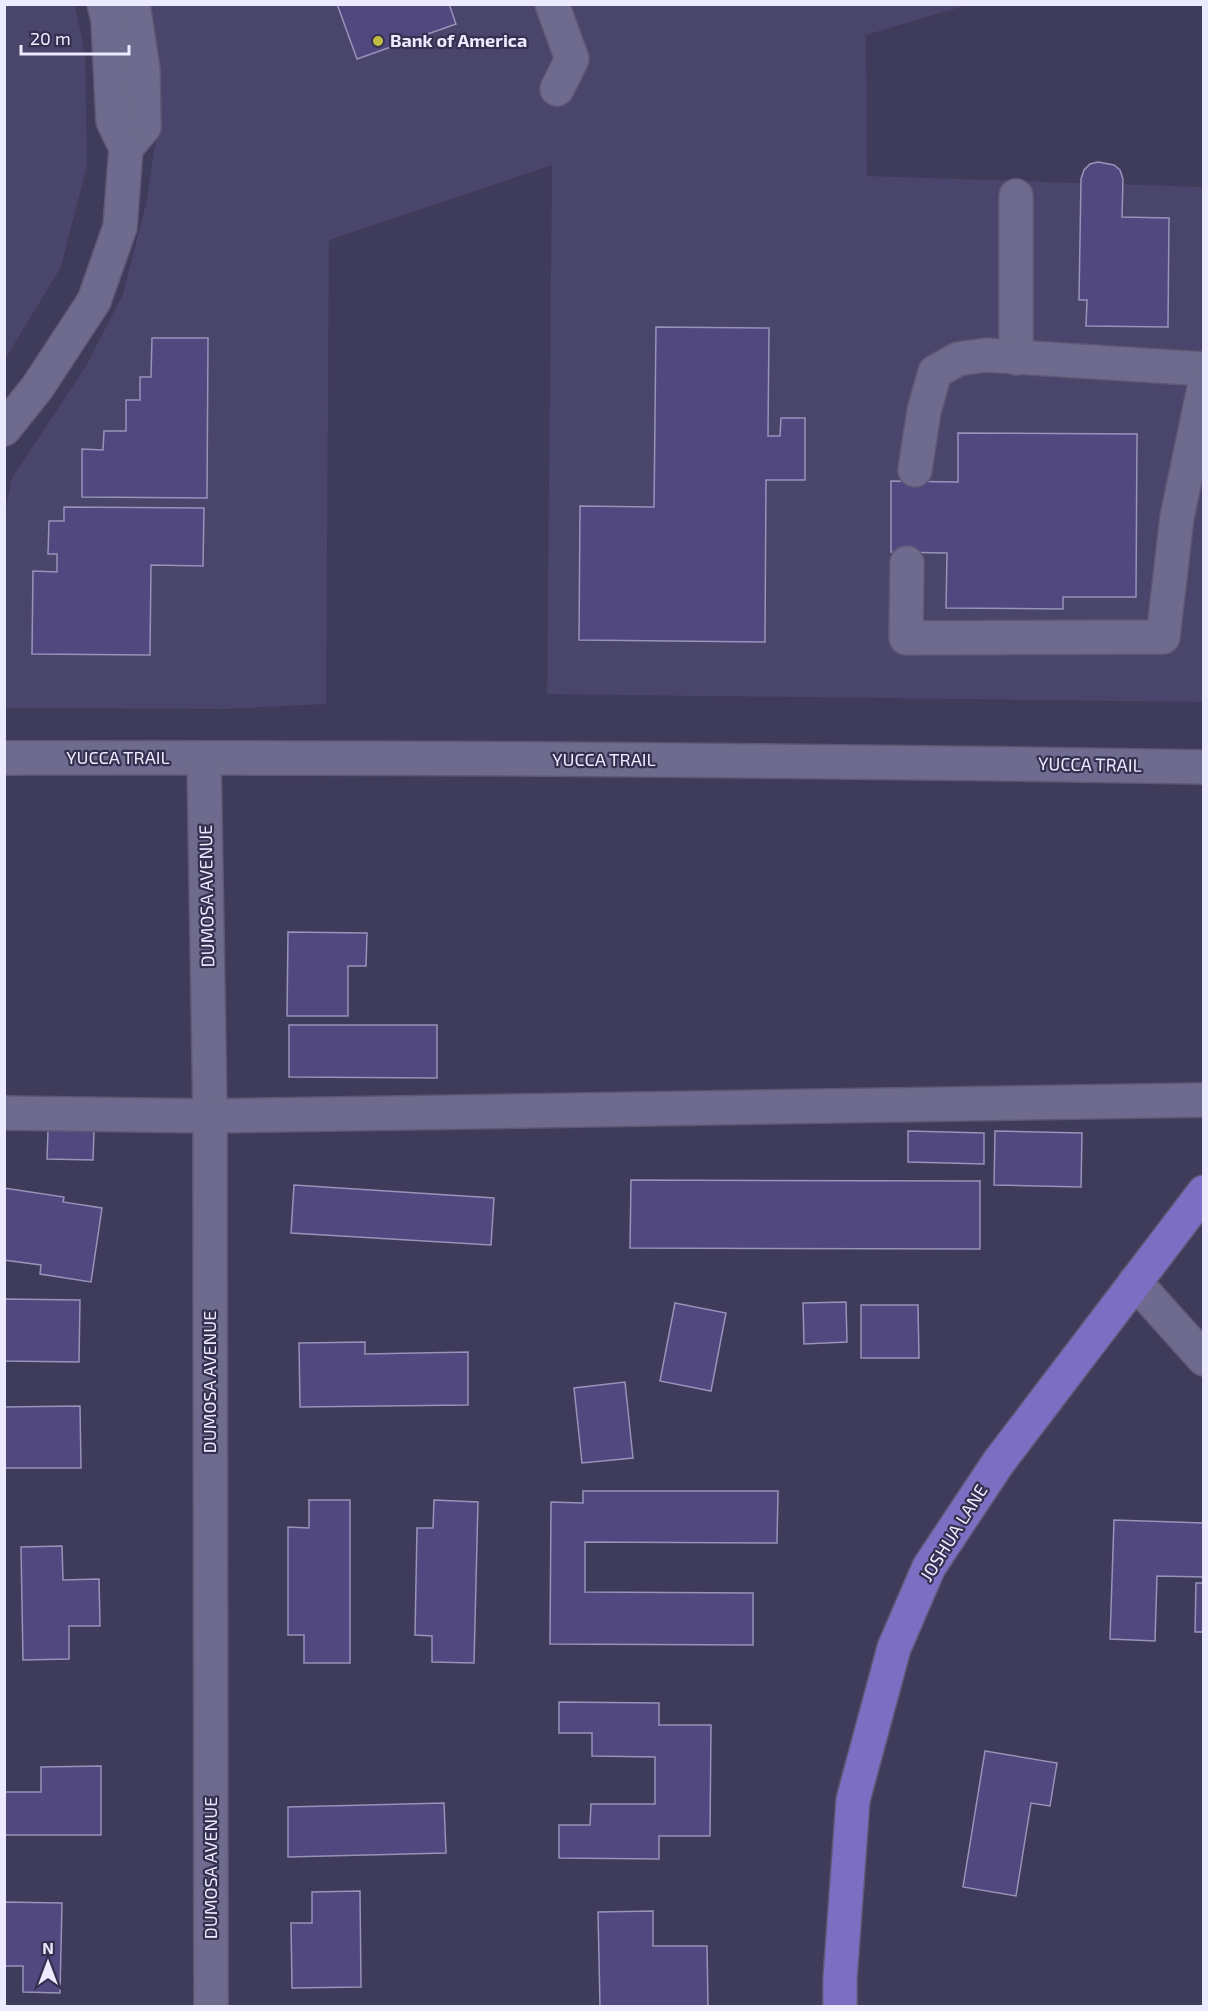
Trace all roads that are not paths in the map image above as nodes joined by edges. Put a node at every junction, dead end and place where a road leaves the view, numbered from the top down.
1 (104, 4) edge
2 (133, 4) edge
3 (552, 4) edge
4 (557, 89) dead end
5 (126, 148) junction
6 (1016, 196) dead end
7 (1016, 357) junction
8 (1203, 369) edge
9 (1203, 388) edge
10 (4, 429) edge
11 (915, 470) dead end
12 (907, 563) dead end
13 (4, 758) edge
14 (204, 758) junction
15 (1203, 767) edge
16 (1203, 1100) edge
17 (4, 1113) edge
18 (210, 1116) junction
19 (1203, 1192) edge
20 (1135, 1282) junction
21 (1203, 1359) edge
22 (211, 2007) edge
23 (840, 2007) edge

1 - 5 street
2 - 5 street
3 - 4 street
5 - 10 street
6 - 7 street
7 - 8 street
7 - 11 street
9 - 12 street
13 - 14 street, YUCCA TRAIL
14 - 15 street, YUCCA TRAIL
14 - 18 street, DUMOSA AVENUE
16 - 18 street
17 - 18 street
18 - 22 street, DUMOSA AVENUE
19 - 20 main road, JOSHUA LANE
20 - 21 street
20 - 23 main road, JOSHUA LANE

